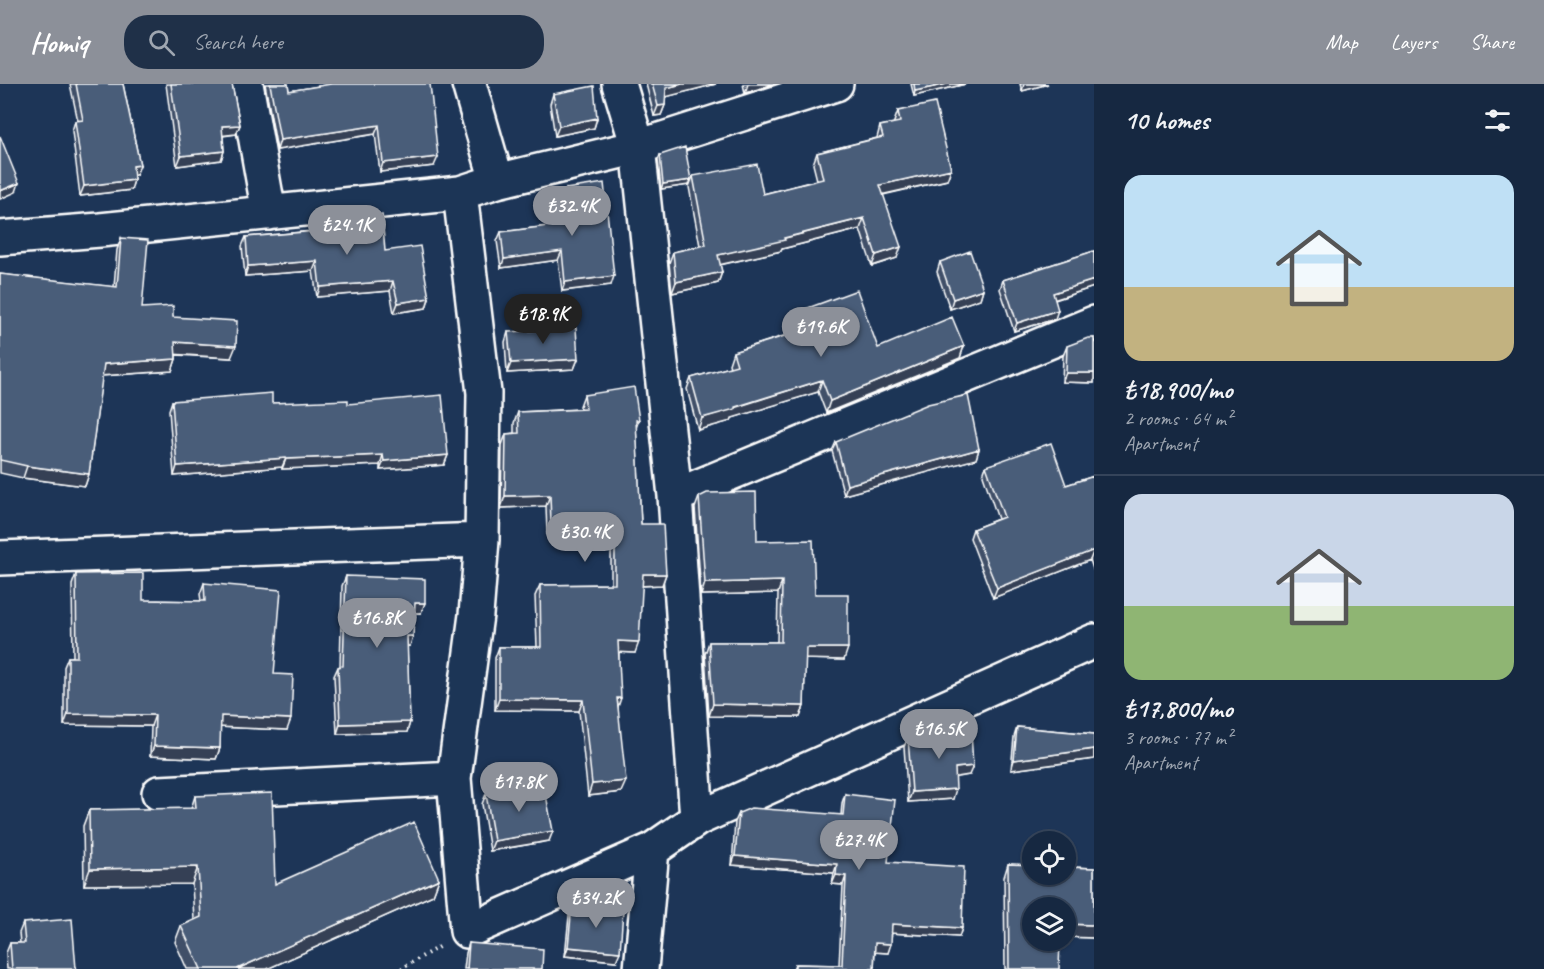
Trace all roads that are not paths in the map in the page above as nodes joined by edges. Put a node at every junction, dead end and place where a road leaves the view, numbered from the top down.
1 (246, 84) edge
2 (469, 84) edge
3 (619, 84) edge
4 (836, 84) edge
5 (638, 147) junction
6 (497, 182) junction
7 (460, 193) junction
8 (269, 213) junction
9 (0, 238) edge
10 (1094, 323) edge
11 (675, 496) junction
12 (482, 540) junction
13 (0, 558) edge
14 (1094, 641) edge
15 (454, 778) junction
16 (159, 793) dead end
17 (697, 819) junction
18 (651, 850) junction
19 (641, 969) edge

1 - 8 street
2 - 6 street
3 - 5 street
4 - 5 street
5 - 6 street
5 - 11 street
6 - 7 street
7 - 8 street
7 - 12 street
8 - 9 street
10 - 11 street
11 - 17 street
12 - 13 street
12 - 15 street
14 - 17 street
15 - 16 street
15 - 18 street
17 - 18 street
18 - 19 street

